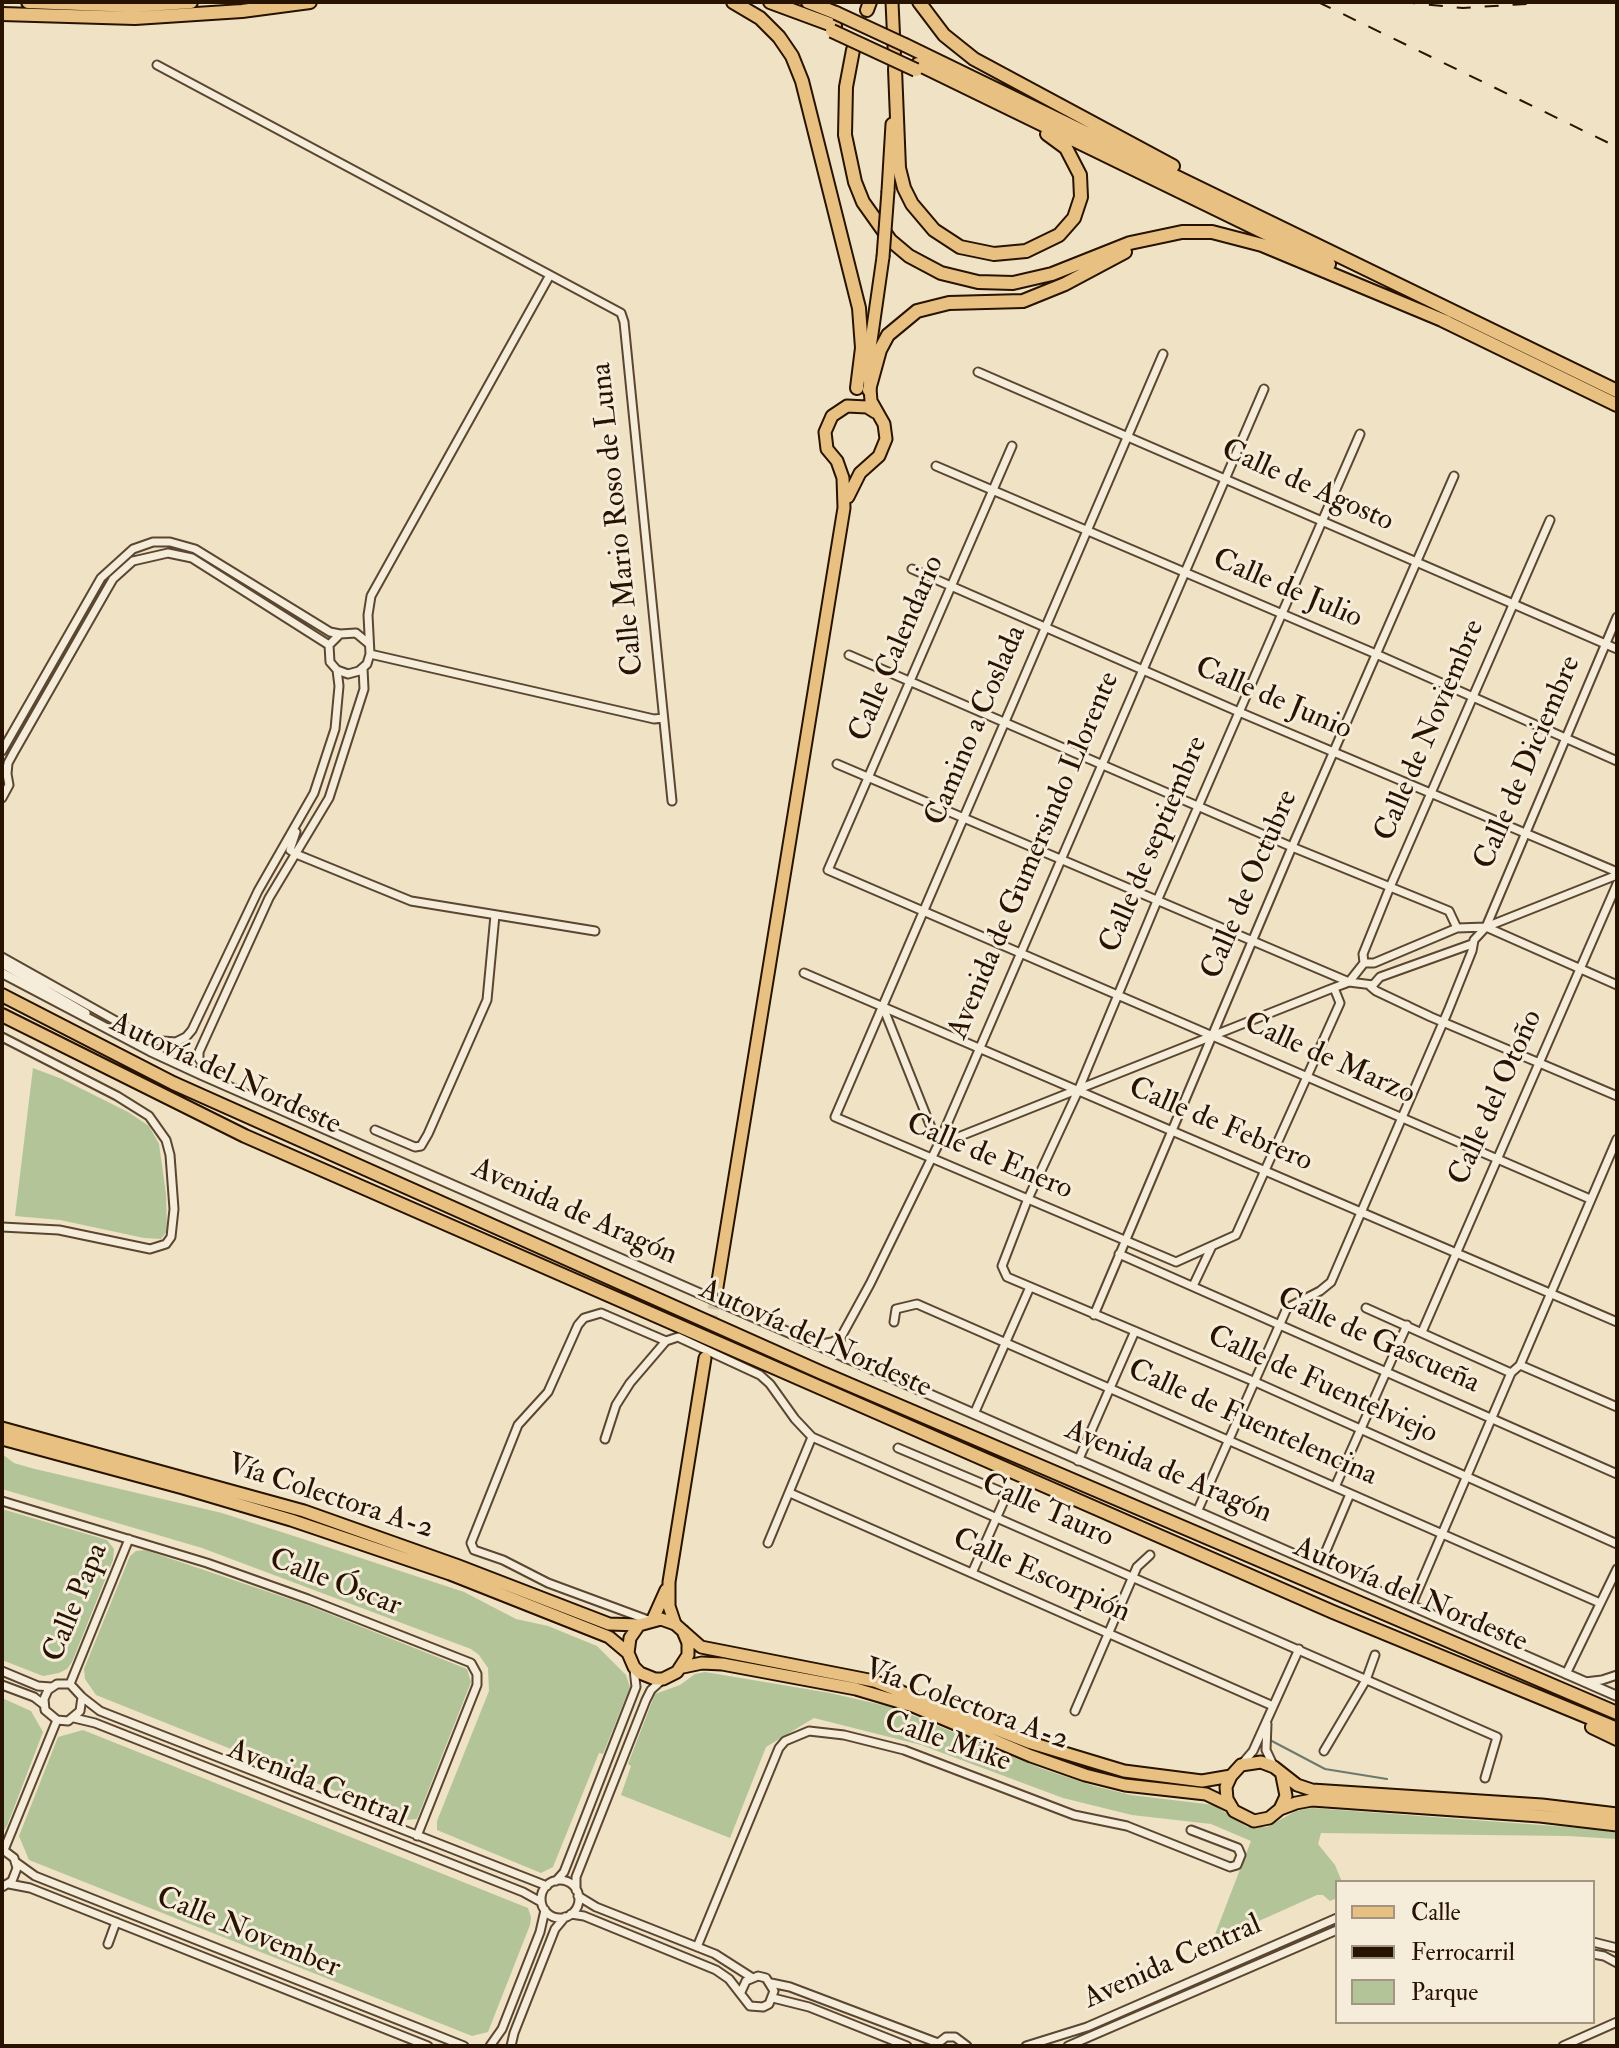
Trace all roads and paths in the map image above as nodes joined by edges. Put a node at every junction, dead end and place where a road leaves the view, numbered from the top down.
1 (28, 2) edge
2 (191, 2) edge
3 (310, 2) edge
4 (733, 2) edge
5 (770, 2) edge
6 (808, 2) edge
7 (892, 2) edge
8 (919, 2) edge
9 (2, 14) edge
10 (834, 23) junction
11 (853, 50) dead end
12 (157, 65) dead end
13 (917, 67) junction
14 (895, 69) junction
15 (1294, 233) junction
16 (1165, 235) junction
17 (550, 275) junction
18 (1447, 322) junction
19 (1163, 354) dead end
20 (978, 372) dead end
21 (1037, 385) dead end
22 (863, 389) junction
23 (1264, 389) dead end
24 (1617, 391) edge
25 (1033, 395) junction
26 (1617, 405) edge
27 (847, 406) junction
28 (875, 412) junction
29 (1360, 434) dead end
30 (1128, 436) junction
31 (1012, 446) dead end
32 (837, 461) junction
33 (866, 465) junction
34 (936, 466) dead end
35 (1454, 476) dead end
36 (1224, 477) junction
37 (993, 490) junction
38 (844, 508) junction
39 (1323, 520) junction
40 (1550, 520) dead end
41 (1088, 531) junction
42 (1418, 561) junction
43 (912, 569) dead end
44 (1185, 572) junction
45 (950, 587) junction
46 (1513, 603) junction
47 (1282, 614) junction
48 (368, 615) junction
49 (1617, 617) edge
50 (1045, 628) junction
51 (352, 632) junction
52 (340, 634) junction
53 (368, 643) junction
54 (1606, 644) junction
55 (329, 645) junction
56 (1617, 649) edge
57 (370, 654) junction
58 (1376, 654) junction
59 (849, 655) dead end
60 (363, 668) junction
61 (1141, 669) junction
62 (337, 670) junction
63 (910, 683) junction
64 (1472, 698) junction
65 (1239, 712) junction
66 (663, 718) junction
67 (1005, 721) junction
68 (1565, 739) junction
69 (2, 751) edge
70 (1334, 752) junction
71 (1617, 761) edge
72 (837, 764) dead end
73 (1101, 764) junction
74 (5, 770) edge
75 (870, 776) junction
76 (1430, 793) junction
77 (2, 798) edge
78 (672, 801) dead end
79 (1198, 806) junction
80 (964, 817) junction
81 (300, 819) junction
82 (1525, 832) junction
83 (1292, 847) junction
84 (296, 854) junction
85 (1060, 860) junction
86 (828, 870) joint
87 (1617, 874) edge
88 (1617, 884) edge
89 (1390, 887) junction
90 (1157, 901) junction
91 (924, 911) junction
92 (495, 915) junction
93 (1486, 927) junction
94 (1468, 928) junction
95 (1455, 929) junction
96 (595, 931) dead end
97 (1253, 941) junction
98 (1473, 942) junction
99 (1457, 948) junction
100 (1021, 954) junction
101 (2, 957) edge
102 (1369, 963) junction
103 (2, 964) edge
104 (1580, 969) junction
105 (1357, 970) junction
106 (2, 973) edge
107 (804, 973) dead end
108 (1380, 977) junction
109 (1349, 982) junction
110 (1617, 985) edge
111 (1367, 986) junction
112 (1334, 988) junction
113 (2, 995) edge
114 (1117, 995) junction
115 (883, 1007) junction
116 (2, 1015) edge
117 (1443, 1022) junction
118 (1213, 1035) junction
119 (2, 1037) edge
120 (979, 1048) junction
121 (150, 1051) junction
122 (1539, 1062) junction
123 (205, 1067) dead end
124 (1308, 1076) junction
125 (1078, 1091) junction
126 (1617, 1096) edge
127 (835, 1117) joint
128 (1402, 1118) junction
129 (375, 1130) dead end
130 (1171, 1132) junction
131 (1617, 1139) edge
132 (938, 1145) junction
133 (1496, 1158) junction
134 (930, 1160) junction
135 (1265, 1172) junction
136 (1590, 1199) junction
137 (1027, 1201) junction
138 (1362, 1212) junction
139 (2, 1227) edge
140 (1125, 1241) junction
141 (1212, 1246) junction
142 (1455, 1253) junction
143 (1119, 1254) junction
144 (1007, 1277) joint
145 (1193, 1286) junction
146 (717, 1287) tunnel mouth
147 (1030, 1287) junction
148 (1551, 1294) junction
149 (1366, 1308) dead end
150 (1094, 1315) junction
151 (894, 1322) dead end
152 (1617, 1322) edge
153 (1279, 1325) junction
154 (1407, 1325) junction
155 (1135, 1331) junction
156 (1422, 1332) junction
157 (841, 1337) junction
158 (666, 1341) junction
159 (1006, 1342) junction
160 (816, 1345) junction
161 (705, 1358) tunnel mouth
162 (845, 1358) junction
163 (1520, 1365) junction
164 (1386, 1372) junction
165 (1511, 1373) junction
166 (1253, 1381) junction
167 (1110, 1387) junction
168 (1617, 1407) edge
169 (974, 1414) junction
170 (1492, 1419) junction
171 (2, 1428) edge
172 (1360, 1429) junction
173 (812, 1437) junction
174 (2, 1439) edge
175 (605, 1439) dead end
176 (1228, 1440) junction
177 (898, 1448) dead end
178 (1078, 1461) junction
179 (1617, 1474) edge
180 (1467, 1476) junction
181 (1335, 1487) junction
182 (790, 1493) junction
183 (1350, 1494) junction
184 (2, 1501) edge
185 (1197, 1512) junction
186 (996, 1516) junction
187 (1443, 1534) junction
188 (129, 1539) junction
189 (768, 1543) dead end
190 (1617, 1544) edge
191 (1150, 1555) dead end
192 (1320, 1565) junction
193 (1617, 1569) edge
194 (972, 1573) junction
195 (1133, 1576) junction
196 (669, 1582) junction
197 (1600, 1603) junction
198 (1412, 1604) junction
199 (1333, 1612) junction
200 (647, 1622) junction
201 (679, 1627) junction
202 (1109, 1634) junction
203 (1299, 1649) junction
204 (628, 1653) junction
205 (1375, 1655) dead end
206 (634, 1667) junction
207 (683, 1667) junction
208 (2, 1671) edge
209 (1566, 1674) junction
210 (1617, 1675) edge
211 (663, 1679) junction
212 (1366, 1680) junction
213 (1585, 1682) junction
214 (70, 1684) junction
215 (2, 1685) edge
216 (51, 1687) junction
217 (1617, 1696) edge
218 (82, 1697) junction
219 (44, 1705) junction
220 (1273, 1706) junction
221 (1075, 1711) dead end
222 (1617, 1713) edge
223 (74, 1718) junction
224 (57, 1720) junction
225 (1267, 1722) junction
226 (1617, 1729) edge
227 (1617, 1737) edge
228 (1324, 1751) dead end
229 (1241, 1765) junction
230 (1278, 1771) junction
231 (1231, 1776) junction
232 (1485, 1778) dead end
233 (1229, 1805) junction
234 (1280, 1809) junction
235 (1617, 1814) edge
236 (1617, 1825) edge
237 (1191, 1830) dead end
238 (417, 1836) junction
239 (3, 1850) edge
240 (17, 1863) junction
241 (556, 1881) junction
242 (5, 1886) edge
243 (547, 1886) junction
244 (577, 1893) junction
245 (543, 1906) junction
246 (568, 1916) junction
247 (1335, 1919) edge
248 (116, 1922) junction
249 (1335, 1931) edge
250 (1595, 1942) edge
251 (108, 1944) dead end
252 (697, 1947) junction
253 (1617, 1948) edge
254 (1595, 1955) edge
255 (1617, 1963) edge
256 (751, 1977) junction
257 (771, 1983) junction
258 (741, 1992) junction
259 (773, 1998) junction
260 (1617, 2022) edge
261 (937, 2044) edge
262 (428, 2046) edge
263 (464, 2046) edge
264 (490, 2046) edge
265 (511, 2046) edge
266 (907, 2046) edge
267 (967, 2046) edge
268 (1026, 2046) edge
269 (1068, 2046) edge
270 (1563, 2046) edge

1 - 2 highway
3 - 9 highway
4 - 22 highway
5 - 10 highway
6 - 10 highway
7 - 14 main road
8 - 15 highway
10 - 13 highway, bridge
10 - 15 highway, bridge
11 - 16 highway
12 - 17 street
13 - 14 highway
13 - 18 highway
14 - 22 main road, bridge
15 - 24 highway
16 - 18 highway
16 - 22 highway
17 - 48 street
17 - 66 street, Calle Mario Roso de Luna
18 - 26 highway
19 - 30 street, Camino a Coslada
20 - 25 street, Calle de Agosto
21 - 25 street
22 - 27 main road
22 - 28 main road
23 - 36 street, Avenida de Gumersindo Llorente
25 - 30 street, Calle de Agosto
27 - 28 main road
27 - 32 main road
28 - 33 main road
29 - 39 street, Calle de septiembre
30 - 36 street, Calle de Agosto
30 - 41 street, Camino a Coslada
31 - 37 street, Calle Calendario
32 - 33 main road
32 - 38 main road
33 - 38 main road
34 - 37 street, Calle de Julio
35 - 42 street, Calle de Octubre
36 - 39 street, Calle de Agosto
36 - 44 street, Avenida de Gumersindo Llorente
37 - 41 street, Calle de Julio
37 - 45 street, Calle Calendario
38 - 146 main road
39 - 42 street, Calle de Agosto
39 - 47 street, Calle de septiembre
40 - 46 street, Calle de Noviembre
41 - 44 street, Calle de Julio
41 - 50 street, Camino a Coslada
42 - 46 street, Calle de Agosto
42 - 58 street, Calle de Octubre
43 - 45 street, Calle de Junio
44 - 47 street, Calle de Julio
44 - 61 street, Avenida de Gumersindo Llorente
45 - 50 street, Calle de Junio
45 - 63 street, Calle Calendario
46 - 54 street, Calle de Agosto
46 - 64 street, Calle de Noviembre
47 - 58 street, Calle de Julio
47 - 65 street, Calle de septiembre
48 - 51 street
48 - 53 street
49 - 54 street, Calle de Diciembre
50 - 61 street, Calle de Junio
50 - 67 street, Camino a Coslada
51 - 52 street
51 - 53 street
52 - 55 street
52 - 69 street
53 - 57 street
54 - 56 street, Calle de Agosto
54 - 68 street, Calle de Diciembre
55 - 62 street
55 - 74 street
57 - 60 street
57 - 66 street
58 - 64 street, Calle de Julio
58 - 70 street, Calle de Octubre
59 - 63 street
60 - 62 street
60 - 84 street
61 - 65 street, Calle de Junio
61 - 73 street, Avenida de Gumersindo Llorente
62 - 81 street
63 - 67 street
63 - 75 street, Calle Calendario
64 - 68 street, Calle de Julio
64 - 76 street, Calle de Noviembre
65 - 70 street, Calle de Junio
65 - 79 street, Calle de septiembre
66 - 78 street, Calle Mario Roso de Luna
67 - 73 street
67 - 80 street, Camino a Coslada
68 - 71 street, Calle de Julio
68 - 82 street, Calle de Diciembre
70 - 76 street, Calle de Junio
70 - 83 street, Calle de Octubre
72 - 75 street
73 - 79 street
73 - 85 street, Avenida de Gumersindo Llorente
74 - 77 street
75 - 80 street
75 - 86 street, Calle Calendario
76 - 82 street, Calle de Junio
76 - 89 street, Calle de Noviembre
79 - 83 street
79 - 90 street, Calle de septiembre
80 - 85 street
80 - 91 street, Camino a Coslada
81 - 84 street
81 - 101 street
82 - 87 street, Calle de Junio
82 - 93 street, Calle de Diciembre
83 - 89 street
83 - 97 street, Calle de Octubre
84 - 92 street
84 - 123 street
85 - 90 street
85 - 100 street, Avenida de Gumersindo Llorente
86 - 91 street, Calle de Marzo
87 - 93 street
88 - 104 street, Calle del Otoño
89 - 95 street
89 - 102 street, Calle de Noviembre
90 - 97 street
90 - 114 street, Calle de septiembre
91 - 100 street, Calle de Marzo
91 - 115 street, Camino a Coslada
92 - 96 street
92 - 129 street
93 - 94 street
93 - 98 street
93 - 104 street
94 - 95 street
94 - 98 street
95 - 99 street
95 - 102 street
97 - 109 street
97 - 118 street, Calle de Octubre
98 - 99 street
98 - 117 street
99 - 108 street
100 - 114 street, Calle de Marzo
100 - 120 street, Avenida de Gumersindo Llorente
102 - 105 street
102 - 108 street
103 - 121 street
104 - 110 street
104 - 122 street, Calle del Otoño
105 - 109 street
105 - 111 street
106 - 121 street, Avenida de Aragón
107 - 115 street, Calle de Febrero
108 - 111 street
109 - 111 street
109 - 112 street
111 - 117 street
112 - 118 street
112 - 124 street
113 - 222 highway, Autovía del Nordeste
114 - 118 street, Calle de Marzo
114 - 125 street, Calle de septiembre
115 - 120 street, Calle de Febrero
115 - 127 street, Camino a Coslada
115 - 132 street
116 - 199 highway, Autovía del Nordeste
117 - 122 street
117 - 128 street
118 - 124 street, Calle de Marzo
118 - 125 street
118 - 130 street, Calle de Octubre
119 - 139 street
120 - 125 street, Calle de Febrero
120 - 132 street, Avenida de Gumersindo Llorente
121 - 160 street, Avenida de Aragón
122 - 126 street
122 - 133 street, Calle del Otoño
124 - 128 street, Calle de Marzo
124 - 135 street
125 - 130 street, Calle de Febrero
125 - 132 street
125 - 137 street, Calle de septiembre
127 - 134 street, Calle de Enero
128 - 133 street, Calle de Marzo
128 - 138 street
130 - 135 street, Calle de Febrero
130 - 140 street, Calle de Octubre
131 - 136 street
132 - 134 street, Avenida de Gumersindo Llorente
133 - 136 street, Calle de Marzo
133 - 142 street, Calle del Otoño
134 - 137 street, Calle de Enero
134 - 157 street, Avenida de Gumersindo Llorente
135 - 138 street, Calle de Febrero
135 - 141 street
136 - 148 street
137 - 140 street, Calle de Enero
137 - 144 street, Calle de septiembre
138 - 142 street, Calle de Febrero
138 - 153 street
140 - 141 street
140 - 143 street, Calle de Octubre
141 - 145 street
142 - 148 street, Calle de Febrero
142 - 156 street, Calle del Otoño
143 - 145 street, Calle de Gascueña
143 - 150 street, Calle de Octubre
144 - 147 street, Calle de Fuentelviejo
145 - 153 street, Calle de Gascueña
147 - 150 street, Calle de Fuentelviejo
147 - 159 street
148 - 152 street, Calle de Febrero
148 - 163 street
149 - 154 street
150 - 155 street, Calle de Fuentelviejo
151 - 159 street, Calle de Fuentelencina
153 - 164 street, Calle de Gascueña
153 - 166 street
154 - 156 street
154 - 164 street
155 - 166 street, Calle de Fuentelviejo
155 - 167 street
156 - 165 street
157 - 160 street
157 - 162 street
158 - 173 street, Calle Tauro
158 - 175 street
158 - 200 street, Calle Tauro
159 - 167 street, Calle de Fuentelencina
159 - 169 street
160 - 162 street, Avenida de Aragón
161 - 196 main road
162 - 169 street, Avenida de Aragón
163 - 165 street
163 - 168 street
164 - 170 street, Calle de Gascueña
164 - 172 street
165 - 170 street
166 - 172 street, Calle de Fuentelviejo
166 - 176 street
167 - 176 street, Calle de Fuentelencina
167 - 178 street
169 - 178 street, Avenida de Aragón
170 - 179 street, Calle de Gascueña
170 - 180 street
171 - 200 main road, Vía Colectora A-2
172 - 180 street, Calle de Fuentelviejo
172 - 181 street
173 - 182 street
173 - 186 street, Calle Tauro
174 - 204 main road, Vía Colectora A-2
176 - 181 street, Calle de Fuentelencina
176 - 185 street
177 - 186 street
178 - 185 street, Avenida de Aragón
180 - 187 street
180 - 190 street, Calle de Fuentelviejo
181 - 183 street, Calle de Fuentelencina
182 - 189 street
182 - 194 street, Calle Escorpión
183 - 187 street, Calle de Fuentelencina
183 - 192 street
184 - 188 street, Calle Óscar
185 - 192 street, Avenida de Aragón
186 - 194 street
186 - 195 street, Calle Tauro
187 - 197 street, Calle de Fuentelencina
187 - 198 street
188 - 214 street, Calle Papa
188 - 238 street, Calle Óscar
191 - 195 street
192 - 198 street, Avenida de Aragón
193 - 197 street
194 - 202 street, Calle Escorpión
195 - 202 street
195 - 203 street, Calle Tauro
196 - 200 main road
196 - 201 main road
197 - 209 street
198 - 209 street, Avenida de Aragón
199 - 226 highway, Autovía del Nordeste
199 - 227 highway
200 - 201 main road
200 - 204 main road
201 - 207 main road
201 - 231 main road
202 - 220 street, Calle Escorpión
202 - 221 street
203 - 212 street, Calle Tauro
203 - 220 street
204 - 206 main road
205 - 212 street
206 - 211 main road
206 - 241 street
207 - 211 main road
207 - 233 main road, Vía Colectora A-2
208 - 216 street
209 - 213 street, Avenida de Aragón
210 - 213 street
211 - 244 street
212 - 228 street
212 - 232 street, Calle Tauro
213 - 217 street, Avenida de Aragón
214 - 216 street
214 - 218 street
215 - 219 street
216 - 219 street
218 - 223 street
218 - 238 street, Avenida Central
219 - 224 street
220 - 225 street
223 - 224 street
223 - 245 street, Avenida Central
224 - 239 street
225 - 229 street
225 - 230 street
229 - 230 main road
229 - 231 main road
230 - 234 main road
230 - 235 main road
231 - 233 main road
233 - 234 main road
234 - 236 main road
237 - 252 street, Calle Mike
238 - 243 street, Avenida Central
239 - 240 street, Calle November
240 - 242 street
240 - 263 street, Calle November
241 - 243 street
241 - 244 street
242 - 248 street, Calle November
243 - 245 street
244 - 246 street
244 - 252 street
245 - 246 street
245 - 264 street
246 - 258 street
246 - 265 street
247 - 268 street, Avenida Central
248 - 251 street, Calle November
248 - 262 street, Calle November
249 - 269 street, Avenida Central
250 - 253 street
252 - 256 street
254 - 255 street
256 - 257 street
256 - 258 street
257 - 259 street
257 - 261 street
258 - 259 street
259 - 266 street
260 - 270 street
261 - 267 street

